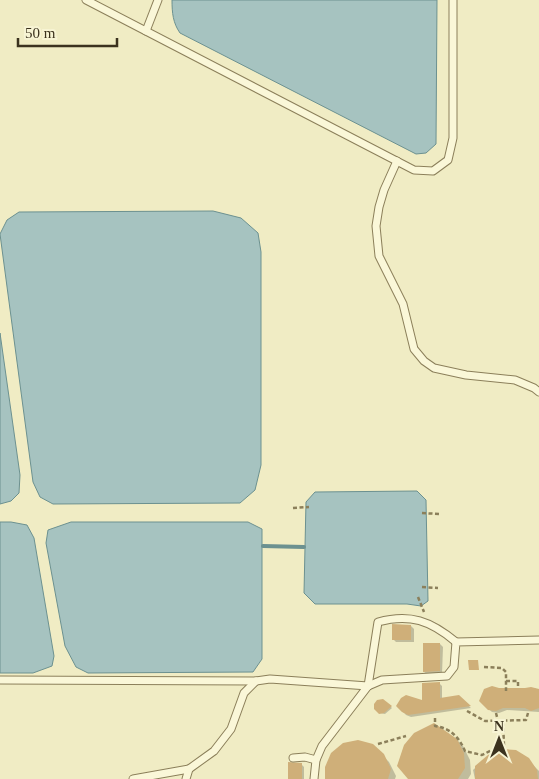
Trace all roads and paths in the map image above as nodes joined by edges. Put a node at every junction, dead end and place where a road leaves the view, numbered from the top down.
1 (86, 0) edge
2 (158, 0) edge
3 (452, 0) edge
4 (146, 31) junction
5 (397, 161) junction
6 (539, 392) edge
7 (293, 508) dead end
8 (309, 508) dead end
9 (422, 513) dead end
10 (439, 514) dead end
11 (422, 587) dead end
12 (438, 588) dead end
13 (418, 597) dead end
14 (424, 612) dead end
15 (539, 640) edge
16 (456, 642) junction
17 (484, 668) dead end
18 (0, 680) edge
19 (256, 681) junction
20 (506, 681) junction
21 (368, 686) junction
22 (518, 686) dead end
23 (506, 690) dead end
24 (466, 711) dead end
25 (496, 713) dead end
26 (528, 713) dead end
27 (435, 718) dead end
28 (498, 721) junction
29 (503, 721) junction
30 (406, 736) dead end
31 (378, 744) dead end
32 (293, 758) dead end
33 (316, 760) junction
34 (189, 769) junction
35 (133, 779) edge
36 (186, 779) edge
37 (314, 779) edge

1 - 4 lane
2 - 4 lane
3 - 5 lane
4 - 5 lane
5 - 6 lane
7 - 8 path
9 - 10 path
11 - 12 path
13 - 14 path
15 - 16 lane
16 - 21 lane
16 - 21 lane
17 - 20 path
18 - 19 lane
19 - 21 lane
19 - 34 lane
20 - 22 path
20 - 23 path
21 - 33 lane
24 - 28 path
25 - 28 path
26 - 29 path
27 - 29 path
28 - 29 path
30 - 31 path
32 - 33 lane
33 - 37 lane
34 - 35 lane
34 - 36 lane

